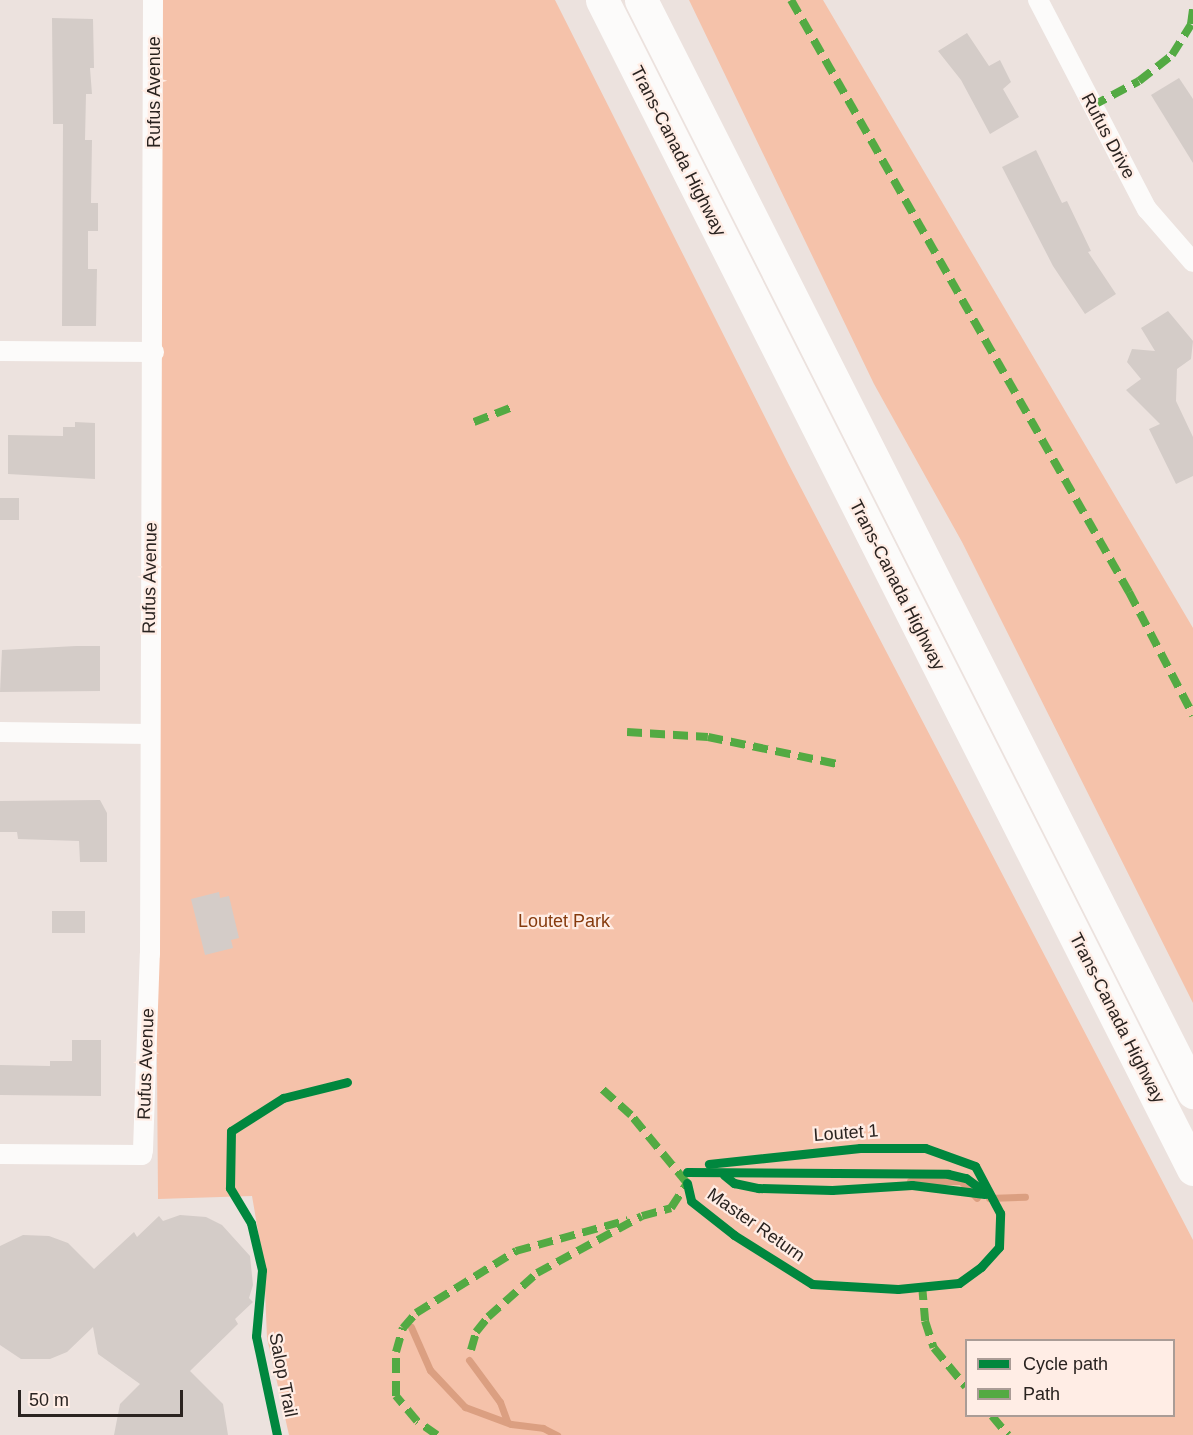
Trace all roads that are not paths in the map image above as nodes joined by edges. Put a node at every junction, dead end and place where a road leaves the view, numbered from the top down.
1 (153, 0) edge
2 (602, 0) edge
3 (641, 0) edge
4 (1038, 0) edge
5 (1193, 262) edge
6 (0, 351) edge
7 (154, 352) junction
8 (0, 732) edge
9 (149, 734) junction
10 (1193, 1092) edge
11 (0, 1154) edge
12 (1193, 1170) edge

1 - 7 street, Rufus Avenue
2 - 12 highway, Trans-Canada Highway
3 - 10 highway, Trans-Canada Highway
4 - 5 street, Rufus Drive
6 - 7 street
7 - 9 street, Rufus Avenue
8 - 9 street
9 - 11 street, Rufus Avenue

